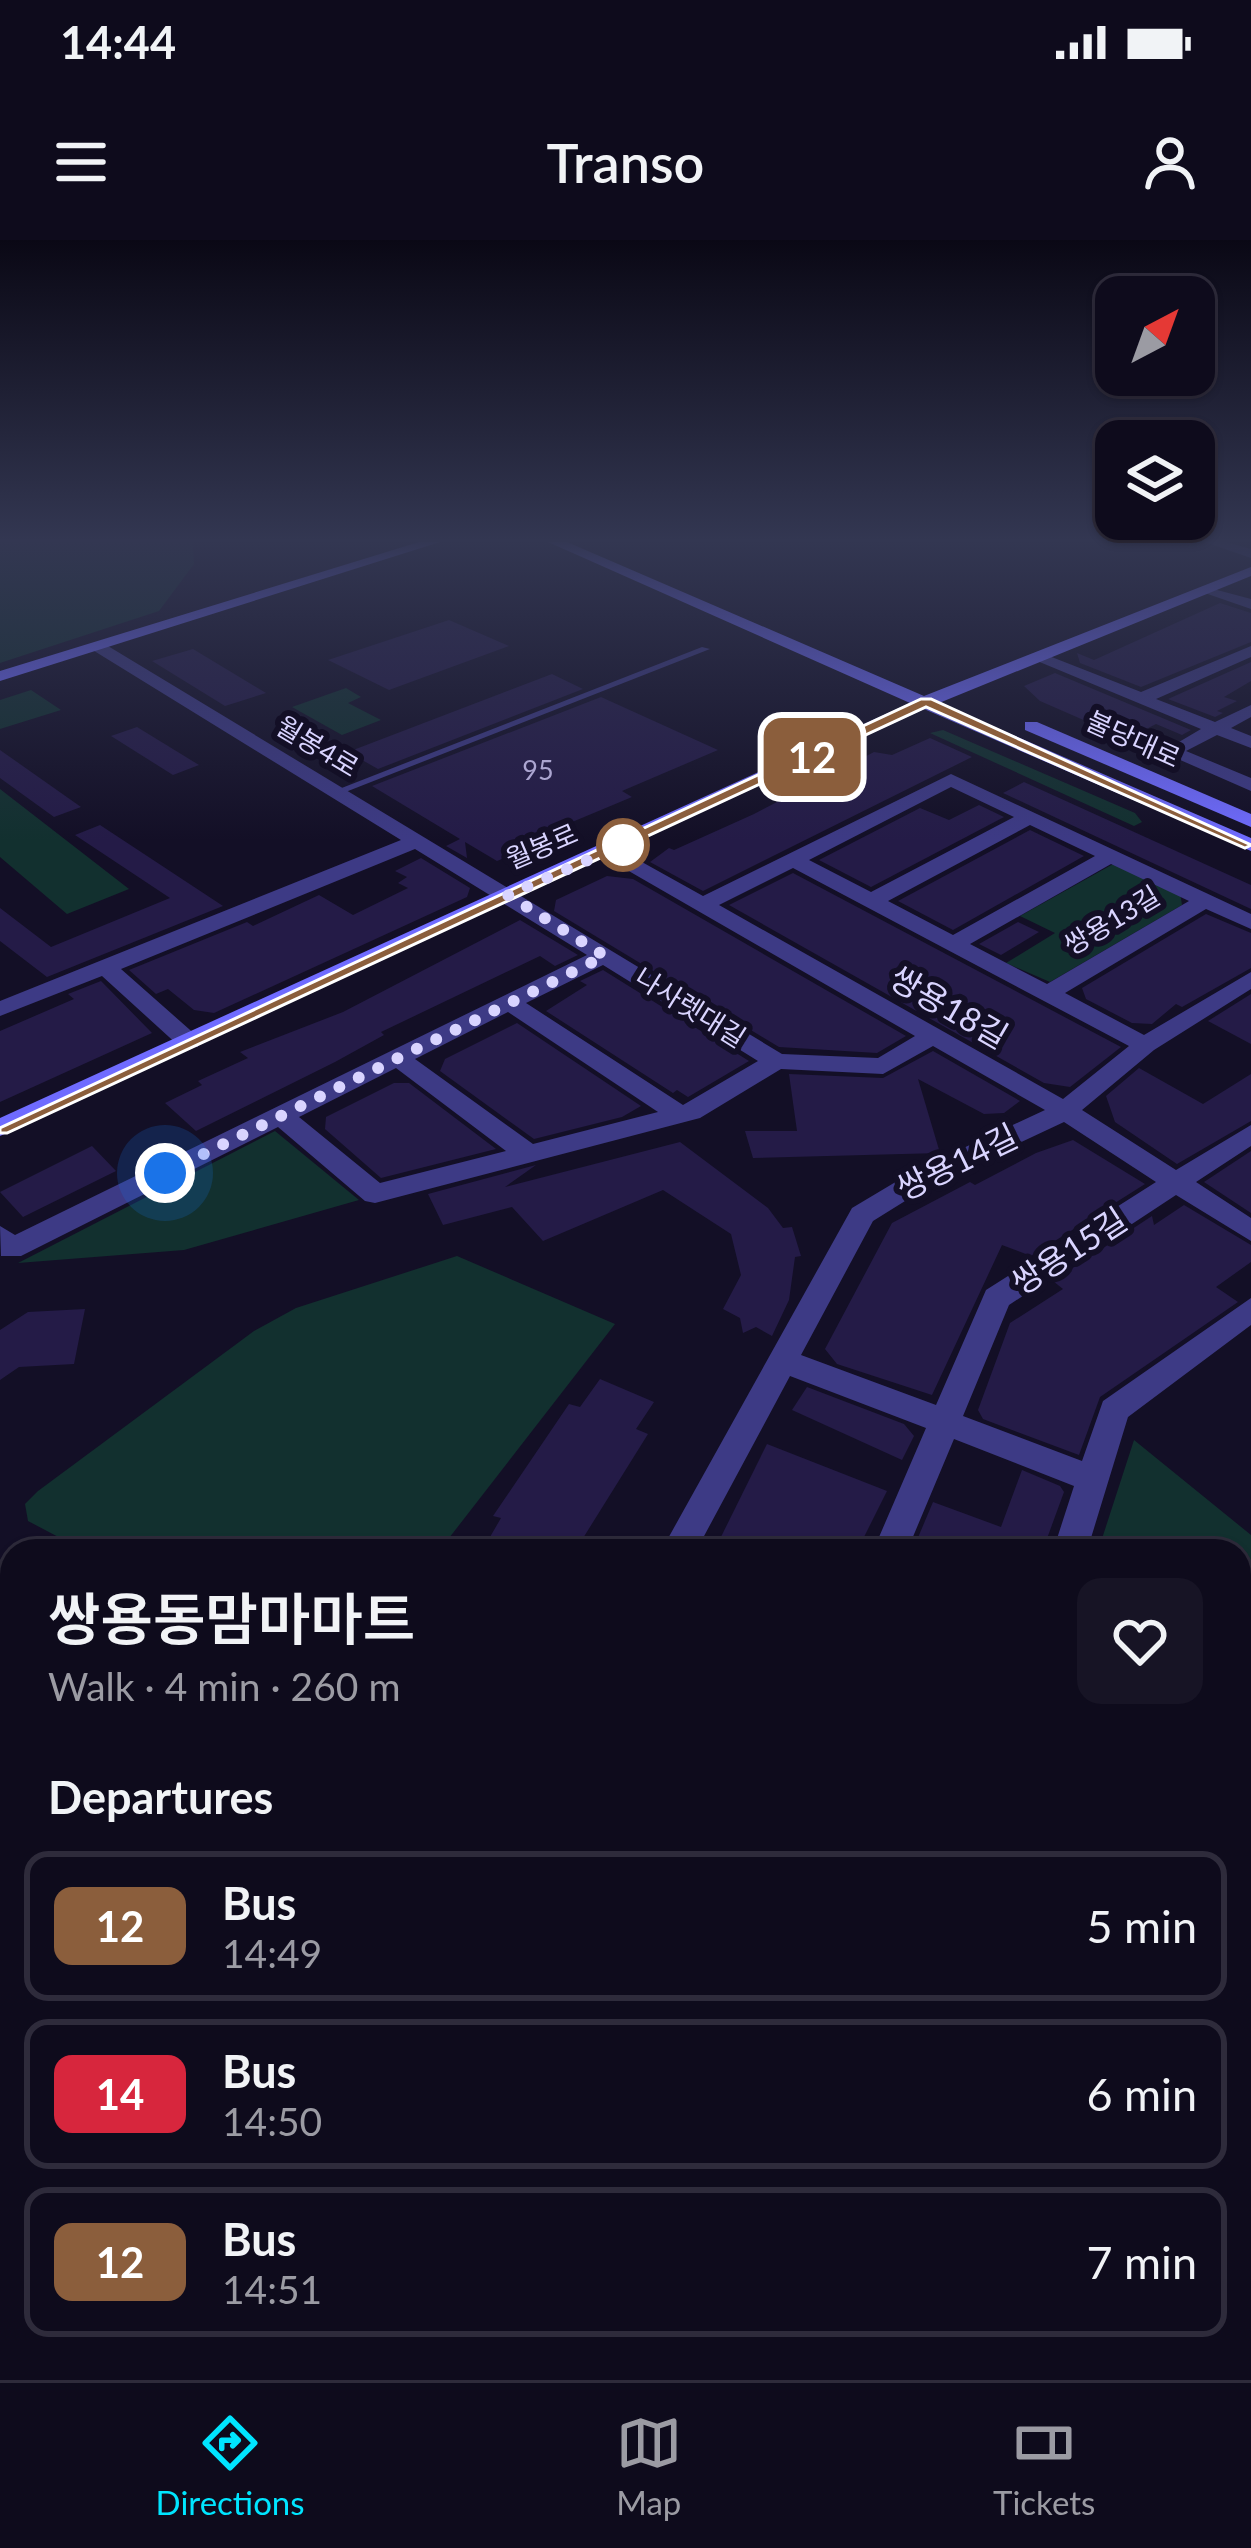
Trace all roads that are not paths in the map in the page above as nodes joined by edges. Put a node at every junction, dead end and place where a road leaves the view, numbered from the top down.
1 (110, 642) edge
2 (811, 642) edge
3 (1077, 642) edge
4 (97, 646) junction
5 (705, 649) dead end
6 (1251, 651) edge
7 (1037, 658) junction
8 (0, 676) edge
9 (947, 695) junction
10 (1143, 698) junction
11 (1251, 710) edge
12 (1018, 720) dead end
13 (1216, 728) junction
14 (1251, 742) edge
15 (1251, 785) edge
16 (339, 791) junction
17 (1030, 817) junction
18 (1251, 821) edge
19 (420, 840) junction
20 (1251, 845) edge
21 (608, 851) junction
22 (1110, 856) junction
23 (792, 860) junction
24 (508, 895) junction
25 (1205, 900) junction
26 (871, 901) junction
27 (703, 905) junction
28 (1251, 922) edge
29 (953, 944) junction
30 (605, 956) junction
31 (105, 967) junction
32 (1251, 979) edge
33 (1049, 992) junction
34 (510, 1003) junction
35 (0, 1010) edge
36 (934, 1036) junction
37 (189, 1042) junction
38 (1145, 1045) junction
39 (398, 1058) junction
40 (776, 1061) junction
41 (1065, 1111) junction
42 (281, 1115) junction
43 (680, 1115) junction
44 (0, 1129) edge
45 (1251, 1134) edge
46 (528, 1154) junction
47 (1174, 1183) junction
48 (1251, 1231) edge
49 (0, 1236) edge
50 (1251, 1309) edge
51 (785, 1361) junction
52 (947, 1423) junction
53 (1093, 1479) junction
54 (685, 1539) edge
55 (895, 1539) edge
56 (1074, 1539) edge

1 - 4 street
2 - 9 street, 불당대로
3 - 7 street, 월봉로
4 - 8 street
4 - 16 street, 월봉4로
5 - 16 lane
6 - 10 street
7 - 9 street, 월봉로
7 - 10 street
9 - 20 street, 불당대로
9 - 21 street, 월봉로
10 - 13 street
11 - 13 street
12 - 18 street, 불당대로
13 - 14 street
13 - 15 street
16 - 19 street, 월봉4로
17 - 22 street, 쌍용13길
17 - 23 street, 쌍용13길
17 - 26 street
19 - 24 street, 월봉4로
19 - 31 street
21 - 24 street, 월봉로
21 - 27 street, 쌍용18길
22 - 25 street, 쌍용13길
22 - 29 street, 쌍용13길
23 - 26 street, 쌍용13길
23 - 27 street, 쌍용13길
24 - 30 street, 나사렛대길
24 - 37 street, 월봉로
25 - 28 street, 쌍용13길
25 - 33 street, 쌍용13길
26 - 29 street, 쌍용13길
27 - 36 street, 쌍용18길
29 - 33 street, 쌍용13길
30 - 34 street, 나사렛대길
30 - 40 street, 나사렛대길
31 - 35 street
31 - 37 street
32 - 38 street, 쌍용14길
33 - 38 street, 쌍용13길
34 - 39 street, 나사렛대길
34 - 43 street
36 - 40 street, 나사렛대길
36 - 41 street, 쌍용18길
37 - 44 street, 월봉로
38 - 41 street, 쌍용14길
39 - 42 street, 나사렛대길
39 - 46 street
40 - 43 street, 나사렛대길
41 - 47 street, 쌍용18길
41 - 51 street, 쌍용14길
42 - 46 street, 나사렛대길
42 - 49 street, 나사렛대길
43 - 46 street, 나사렛대길
45 - 47 street, 쌍용15길
47 - 48 street, 쌍용18길
47 - 52 street, 쌍용15길
50 - 53 street
51 - 52 street
51 - 54 street, 쌍용14길
52 - 53 street
52 - 55 street, 쌍용15길
53 - 56 street

